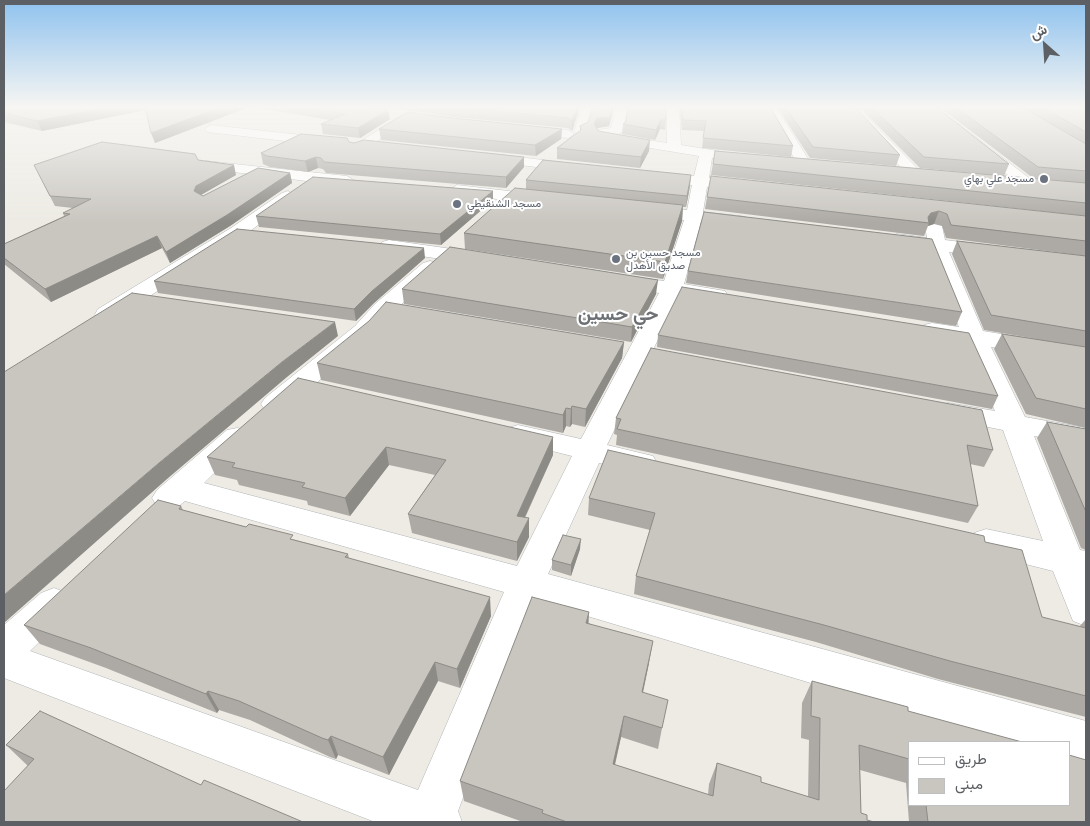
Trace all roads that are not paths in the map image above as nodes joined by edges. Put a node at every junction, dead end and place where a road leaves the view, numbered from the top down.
1 (361, 145) edge
2 (306, 146) edge
3 (369, 146) edge
4 (560, 146) edge
5 (656, 146) edge
6 (674, 146) edge
7 (793, 146) edge
8 (887, 146) edge
9 (981, 146) edge
10 (390, 147) edge
11 (674, 149) junction
12 (471, 155) edge
13 (783, 161) edge
14 (803, 162) junction
15 (537, 164) junction
16 (714, 164) junction
17 (821, 164) edge
18 (206, 165) edge
19 (594, 170) edge
20 (894, 171) edge
21 (258, 172) junction
22 (913, 172) junction
23 (932, 174) edge
24 (642, 175) edge
25 (312, 178) junction
26 (999, 181) edge
27 (360, 182) edge
28 (233, 186) edge
29 (441, 188) edge
30 (767, 189) edge
31 (510, 197) junction
32 (559, 202) edge
33 (930, 207) edge
34 (627, 208) edge
35 (694, 215) junction
36 (489, 216) edge
37 (753, 222) edge
38 (237, 232) junction
39 (468, 234) edge
40 (267, 235) edge
41 (879, 238) edge
42 (374, 245) edge
43 (937, 245) junction
44 (446, 253) junction
45 (1012, 254) edge
46 (495, 261) edge
47 (603, 278) edge
48 (672, 289) junction
49 (133, 298) junction
50 (740, 300) edge
51 (162, 302) edge
52 (383, 309) junction
53 (411, 314) edge
54 (92, 323) edge
55 (916, 328) edge
56 (974, 337) junction
57 (1086, 355) edge
58 (297, 384) junction
59 (336, 393) edge
60 (928, 407) edge
61 (1015, 424) junction
62 (492, 428) edge
63 (1086, 437) edge
64 (589, 451) junction
65 (666, 469) edge
66 (179, 488) junction
67 (150, 515) edge
68 (959, 536) edge
69 (1076, 563) edge
70 (526, 583) junction
71 (69, 590) edge
72 (1086, 610) edge
73 (4, 650) edge
74 (4, 660) edge
75 (1086, 743) edge
76 (432, 821) edge

1 - 25 street
2 - 21 street
3 - 10 street
4 - 15 street
5 - 11 street
6 - 11 street
7 - 14 street
8 - 22 street
9 - 26 street
11 - 16 street
12 - 15 street
13 - 14 street
14 - 17 street
15 - 19 street
15 - 31 street
16 - 24 street
16 - 30 street
16 - 35 street
18 - 21 street
20 - 22 street
21 - 25 street
21 - 28 street
22 - 23 street
25 - 27 street
25 - 38 street
29 - 31 street
31 - 32 street
31 - 36 street
33 - 43 street
34 - 35 street
35 - 37 street
35 - 48 street
38 - 40 street
38 - 49 street
39 - 44 street
41 - 43 street
42 - 44 street
43 - 45 street
43 - 56 street
44 - 46 street
44 - 52 street
47 - 48 street
48 - 50 street
48 - 64 street
49 - 51 street
49 - 54 street
52 - 53 street
52 - 58 street
55 - 56 street
56 - 57 street
56 - 61 street
58 - 59 street
58 - 66 street
60 - 61 street
61 - 63 street
61 - 69 street
62 - 64 street
64 - 65 street
64 - 70 street
66 - 67 street
66 - 70 street
68 - 69 street
69 - 72 street
70 - 75 street
70 - 76 street
71 - 73 street
74 - 76 street

